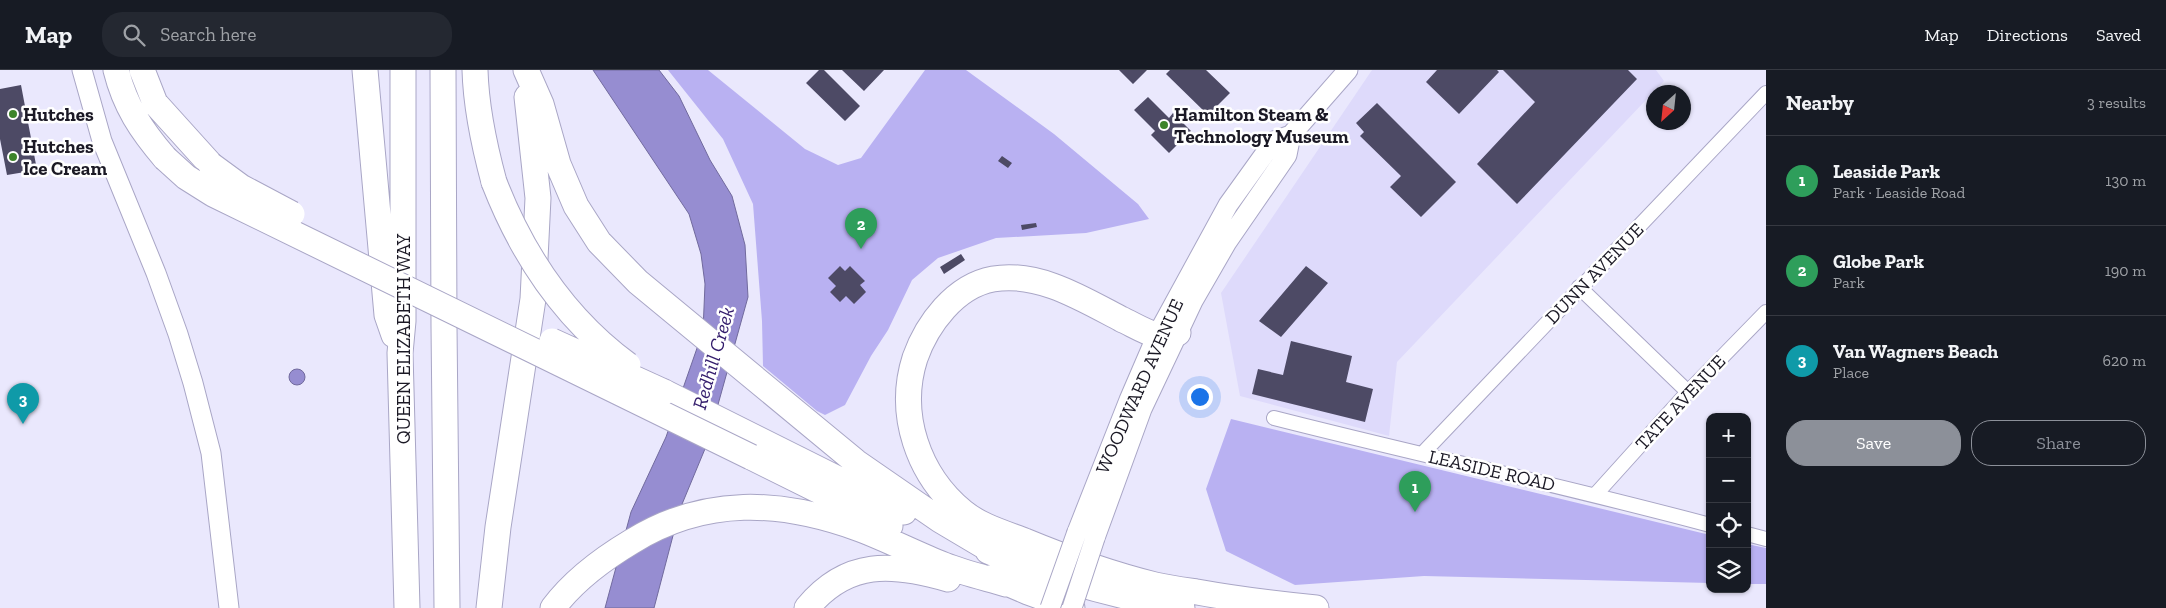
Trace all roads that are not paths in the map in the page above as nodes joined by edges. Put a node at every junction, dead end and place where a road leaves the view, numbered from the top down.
1 (82, 70) edge
2 (116, 70) edge
3 (142, 70) edge
4 (364, 70) edge
5 (402, 70) edge
6 (443, 70) edge
7 (475, 70) edge
8 (525, 70) edge
9 (1348, 70) edge
10 (1766, 93) edge
11 (1579, 287) junction
12 (1766, 312) edge
13 (1168, 334) junction
14 (400, 353) junction
15 (664, 392) junction
16 (1688, 392) junction
17 (1274, 418) dead end
18 (751, 446) junction
19 (1423, 453) junction
20 (1596, 494) junction
21 (1706, 523) edge
22 (1751, 535) edge
23 (1766, 539) edge
24 (1004, 558) junction
25 (1006, 584) junction
26 (230, 608) edge
27 (407, 608) edge
28 (447, 608) edge
29 (489, 608) edge
30 (553, 608) edge
31 (807, 608) edge
32 (1048, 608) edge
33 (1072, 608) edge
34 (1182, 608) edge
35 (1316, 608) edge

1 - 26 main road
2 - 18 highway, bridge
3 - 15 highway, bridge
4 - 14 highway
5 - 14 highway, QUEEN ELIZABETH WAY
6 - 28 highway
7 - 15 highway, bridge
8 - 24 highway
8 - 29 highway
9 - 13 main road, WOODWARD AVENUE
10 - 11 street, DUNN AVENUE
11 - 16 street
11 - 19 street, DUNN AVENUE
12 - 16 street, TATE AVENUE
13 - 32 main road, WOODWARD AVENUE, bridge
13 - 33 main road, WOODWARD AVENUE, bridge
13 - 35 highway
14 - 27 highway, QUEEN ELIZABETH WAY
15 - 18 highway
16 - 20 street, TATE AVENUE
17 - 19 street, LEASIDE ROAD
18 - 24 highway
18 - 25 highway
19 - 20 street, LEASIDE ROAD
20 - 21 street, LEASIDE ROAD
22 - 23 street
24 - 34 highway
25 - 30 highway
25 - 33 highway
31 - 32 highway

